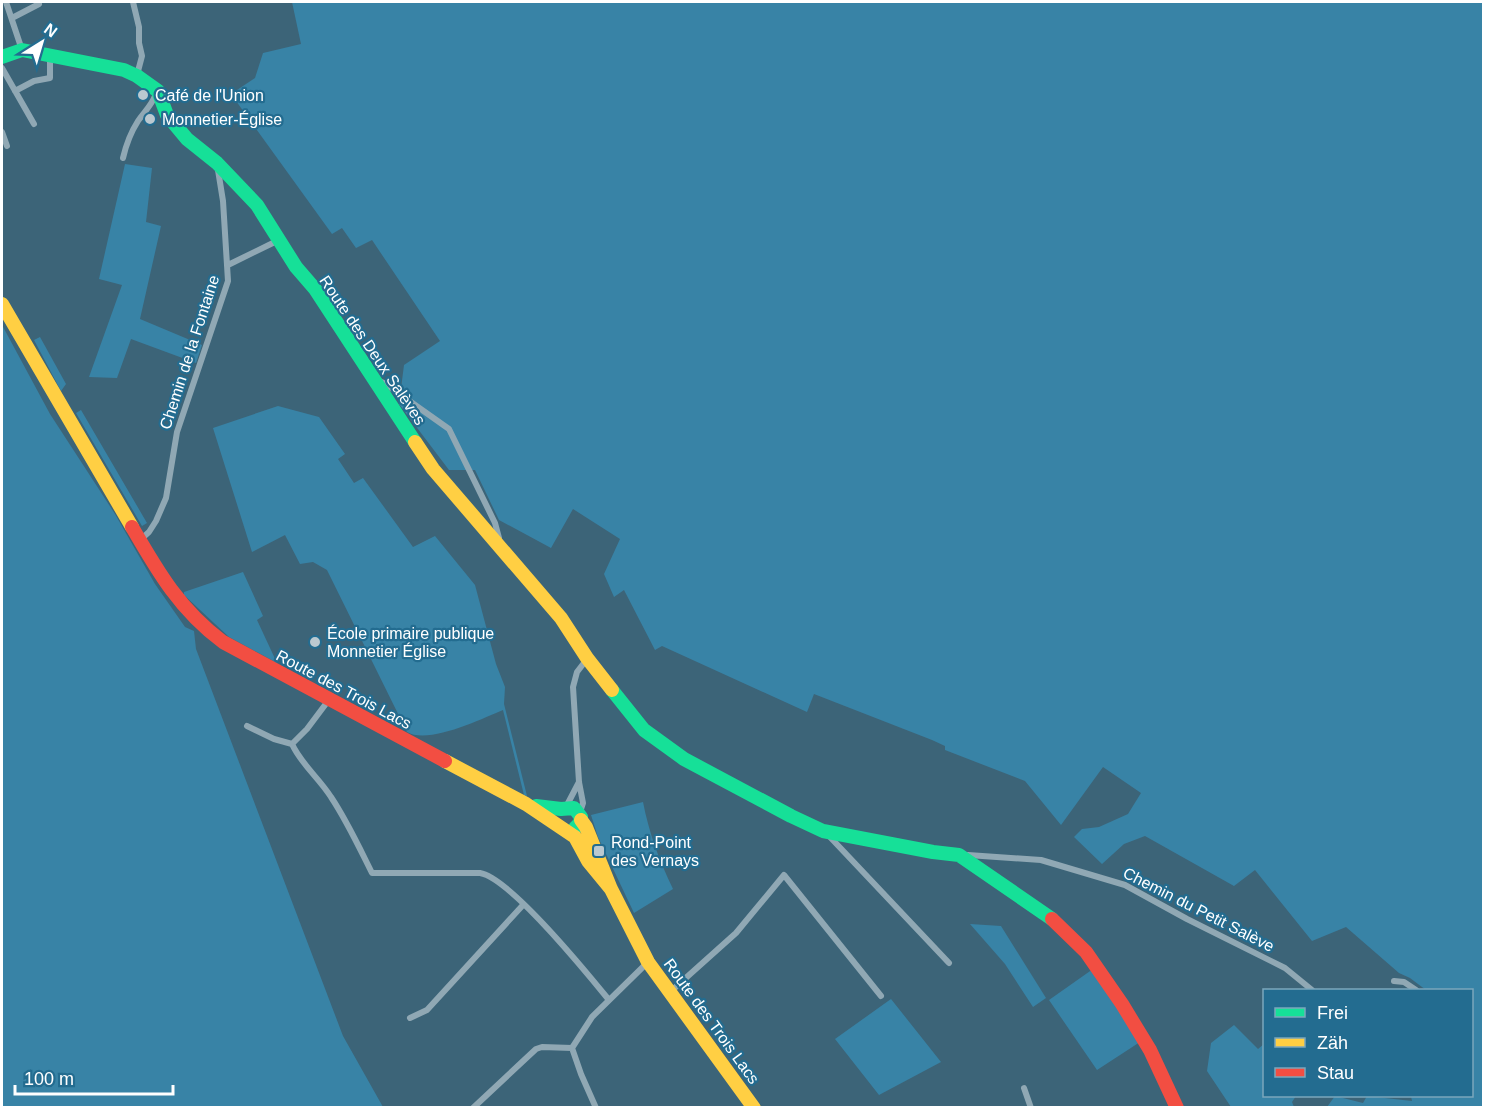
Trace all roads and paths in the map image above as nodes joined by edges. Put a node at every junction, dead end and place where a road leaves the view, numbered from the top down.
1 (6, 2) edge
2 (133, 2) edge
3 (39, 4) dead end
4 (12, 18) junction
5 (22, 50) junction
6 (50, 55) junction
7 (2, 57) edge
8 (2, 68) edge
9 (137, 76) junction
10 (15, 91) junction
11 (158, 91) junction
12 (34, 124) dead end
13 (2, 132) edge
14 (7, 146) dead end
15 (123, 158) dead end
16 (217, 163) junction
17 (279, 240) junction
18 (228, 266) junction
19 (2, 304) edge
20 (372, 379) junction
21 (140, 541) junction
22 (503, 551) junction
23 (587, 658) junction
24 (328, 700) junction
25 (247, 726) dead end
26 (292, 744) junction
27 (579, 782) junction
28 (526, 804) junction
29 (564, 808) junction
30 (580, 817) junction
31 (562, 827) junction
32 (823, 831) junction
33 (959, 855) junction
34 (611, 890) junction
35 (523, 904) junction
36 (648, 962) junction
37 (949, 963) dead end
38 (1394, 981) dead end
39 (1311, 989) edge
40 (1414, 989) edge
41 (669, 993) junction
42 (881, 996) dead end
43 (609, 1000) junction
44 (410, 1018) dead end
45 (572, 1048) junction
46 (1024, 1088) dead end
47 (474, 1107) edge
48 (596, 1107) edge
49 (754, 1107) edge
50 (1031, 1107) edge
51 (1177, 1107) edge

1 - 4 street
2 - 9 street
3 - 4 street
4 - 5 street
5 - 6 street, Route des Deux Salèves
5 - 7 street, Route des Deux Salèves
6 - 9 street, Route des Deux Salèves
6 - 10 street
8 - 10 street
9 - 11 street, Route des Deux Salèves
10 - 12 street
11 - 15 street
11 - 16 street, Route des Deux Salèves
13 - 14 street
16 - 17 street, Route des Deux Salèves
16 - 18 street, Chemin de la Fontaine
17 - 18 street
17 - 20 street, Route des Deux Salèves
18 - 21 street, Chemin de la Fontaine
19 - 21 street, Route des Trois Lacs
20 - 22 street, Route des Deux Salèves
20 - 22 street
21 - 24 street, Route des Trois Lacs
22 - 23 street, Route des Deux Salèves
23 - 27 street
23 - 32 street, Route des Deux Salèves
24 - 26 street
24 - 28 street, Route des Trois Lacs
25 - 26 street
26 - 35 street
27 - 29 street
27 - 30 street
28 - 29 street, Route des Trois Lacs
28 - 31 street, Route des Trois Lacs
29 - 30 street
29 - 31 street
30 - 31 street
30 - 34 street, Route des Trois Lacs
31 - 34 street, Route des Trois Lacs
32 - 33 street, Route des Deux Salèves
32 - 37 street
33 - 39 street, Chemin du Petit Salève
33 - 51 street
34 - 36 street, Route des Trois Lacs
35 - 43 street
35 - 44 street
36 - 41 street, Route des Trois Lacs
36 - 43 street
38 - 40 street
41 - 42 street
41 - 49 street, Route des Trois Lacs
43 - 45 street
45 - 47 street
45 - 48 street
46 - 50 street

